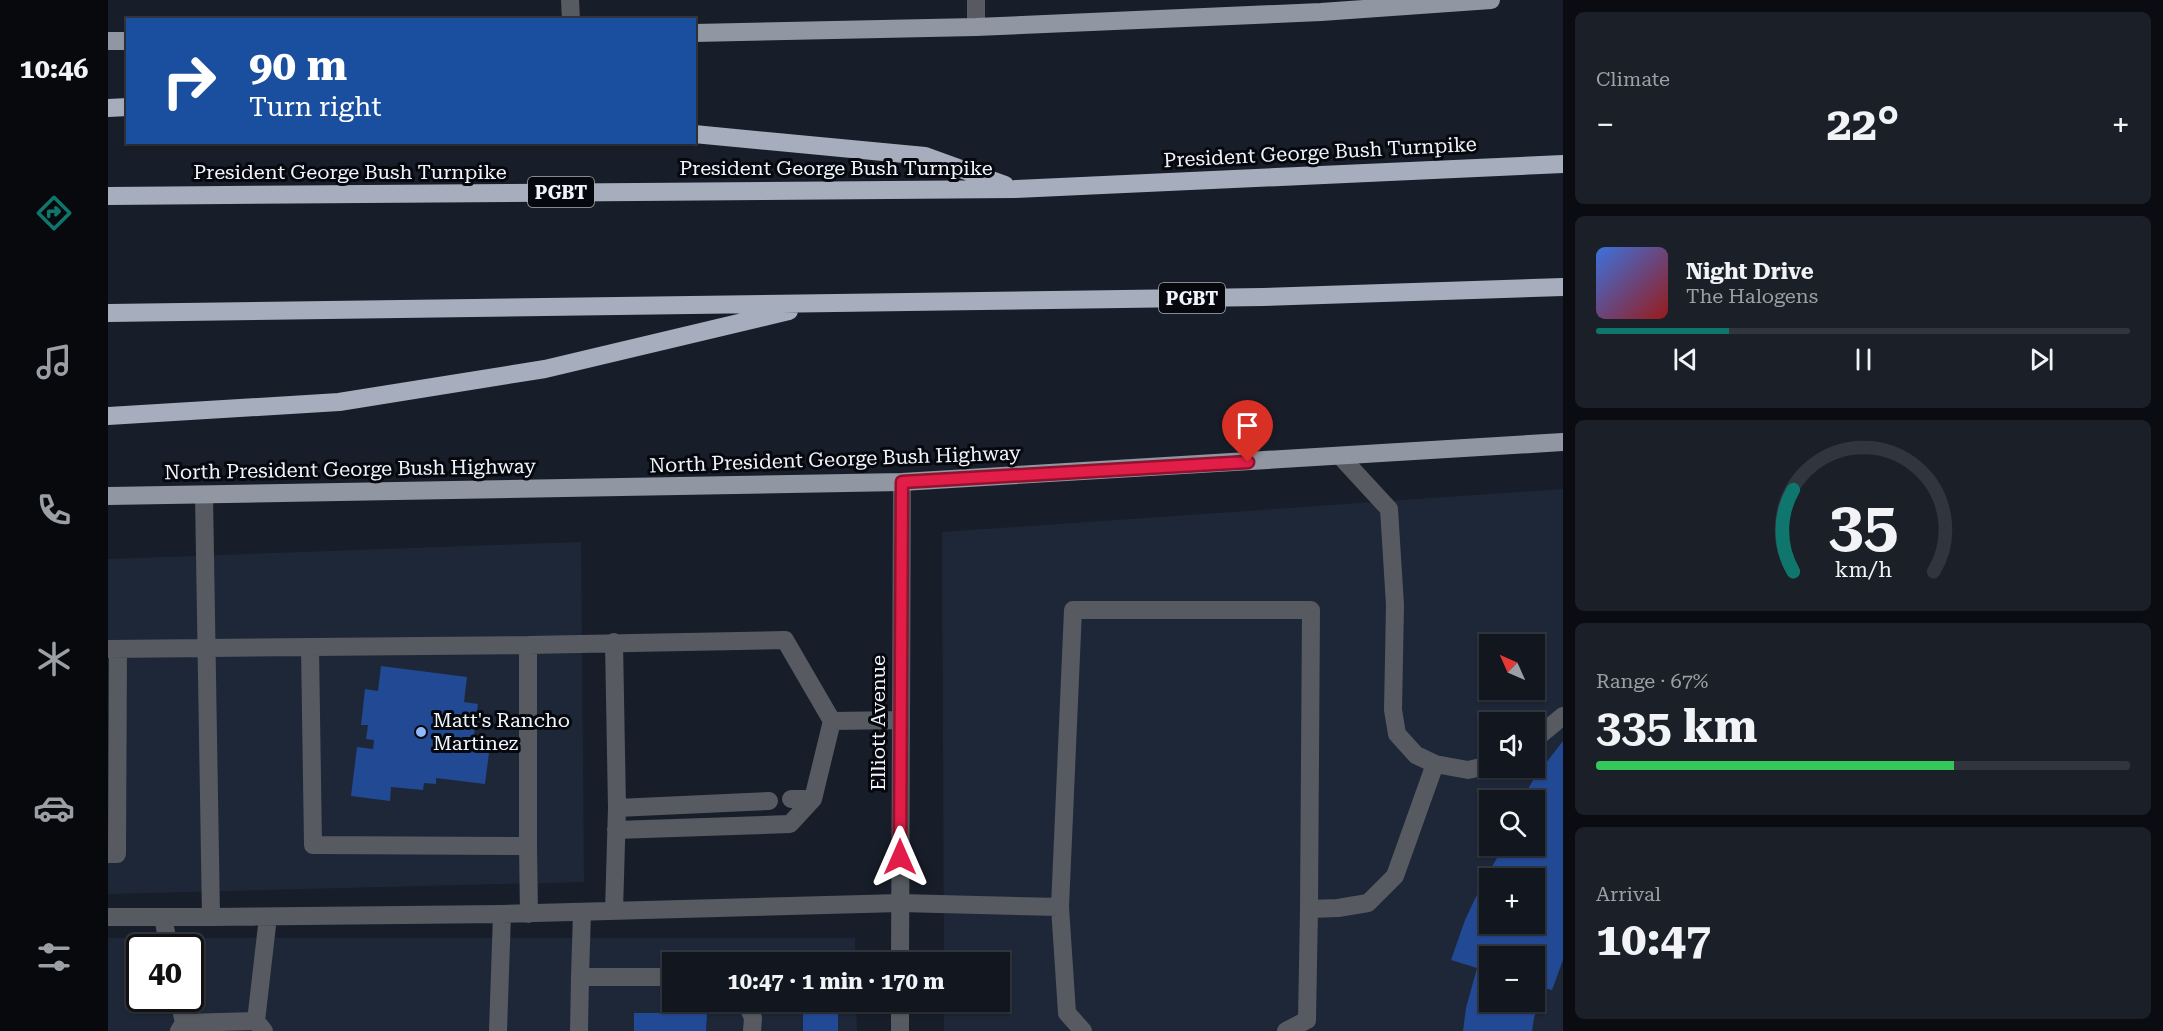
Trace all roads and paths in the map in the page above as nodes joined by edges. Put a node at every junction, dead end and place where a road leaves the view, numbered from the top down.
1 (570, 0) edge
2 (976, 0) edge
3 (1491, 0) edge
4 (1471, 1) edge
5 (571, 18) edge
6 (976, 27) junction
7 (696, 33) edge
8 (108, 41) edge
9 (126, 41) edge
10 (126, 107) edge
11 (108, 108) edge
12 (696, 134) edge
13 (1563, 164) edge
14 (1015, 189) junction
15 (108, 196) edge
16 (1563, 287) edge
17 (822, 304) junction
18 (108, 313) edge
19 (108, 416) edge
20 (1563, 442) edge
21 (1340, 456) junction
22 (902, 482) junction
23 (204, 495) junction
24 (108, 496) edge
25 (614, 642) junction
26 (528, 645) junction
27 (310, 647) junction
28 (113, 649) edge
29 (207, 649) junction
30 (1563, 716) edge
31 (901, 720) junction
32 (832, 721) junction
33 (1545, 731) edge
34 (1435, 764) junction
35 (1479, 768) edge
36 (813, 799) junction
37 (791, 800) dead end
38 (769, 801) dead end
39 (616, 808) junction
40 (616, 830) junction
41 (528, 846) junction
42 (108, 854) edge
43 (900, 903) junction
44 (1060, 907) junction
45 (1309, 909) junction
46 (614, 911) junction
47 (582, 912) junction
48 (502, 914) junction
49 (529, 914) junction
50 (108, 917) edge
51 (163, 917) junction
52 (211, 917) junction
53 (268, 917) junction
54 (166, 934) edge
55 (900, 952) edge
56 (662, 976) edge
57 (580, 977) junction
58 (180, 1012) edge
59 (750, 1012) edge
60 (900, 1012) edge
61 (260, 1026) edge
62 (181, 1027) edge
63 (498, 1031) edge
64 (579, 1031) edge
65 (752, 1031) edge
66 (900, 1031) edge
67 (1083, 1031) edge
68 (1286, 1031) edge

1 - 5 street
2 - 6 street
3 - 4 main road
4 - 6 main road
6 - 7 main road
8 - 9 main road
10 - 11 highway
12 - 14 highway
13 - 14 highway, President George Bush Turnpike / PGBT
14 - 15 highway, President George Bush Turnpike / PGBT
16 - 17 highway, PGBT
17 - 18 highway, PGBT
17 - 19 highway
20 - 21 main road, North President George Bush Highway
21 - 22 main road, North President George Bush Highway
21 - 34 street
22 - 23 main road, North President George Bush Highway
22 - 31 street, Elliott Avenue
23 - 24 main road, North President George Bush Highway
23 - 29 street
25 - 26 street
25 - 32 street
25 - 39 street
26 - 27 street
26 - 41 street
27 - 29 street
27 - 41 street
28 - 29 street
28 - 42 street
29 - 52 street
30 - 33 street
31 - 32 street
31 - 43 street, Elliott Avenue
32 - 36 street
34 - 35 street
34 - 45 street
36 - 37 street
36 - 40 street
38 - 39 street
39 - 40 street
40 - 46 street
41 - 49 street
43 - 44 street
43 - 46 street
43 - 55 street, Elliott Avenue
44 - 45 street
44 - 67 street
45 - 68 street
46 - 47 street
47 - 49 street
47 - 57 street
48 - 49 street
48 - 53 street
48 - 63 street
50 - 51 street
51 - 52 street
51 - 54 street
52 - 53 street
53 - 61 street
56 - 57 street
57 - 64 street
58 - 62 street
59 - 65 street
60 - 66 street
61 - 62 street

